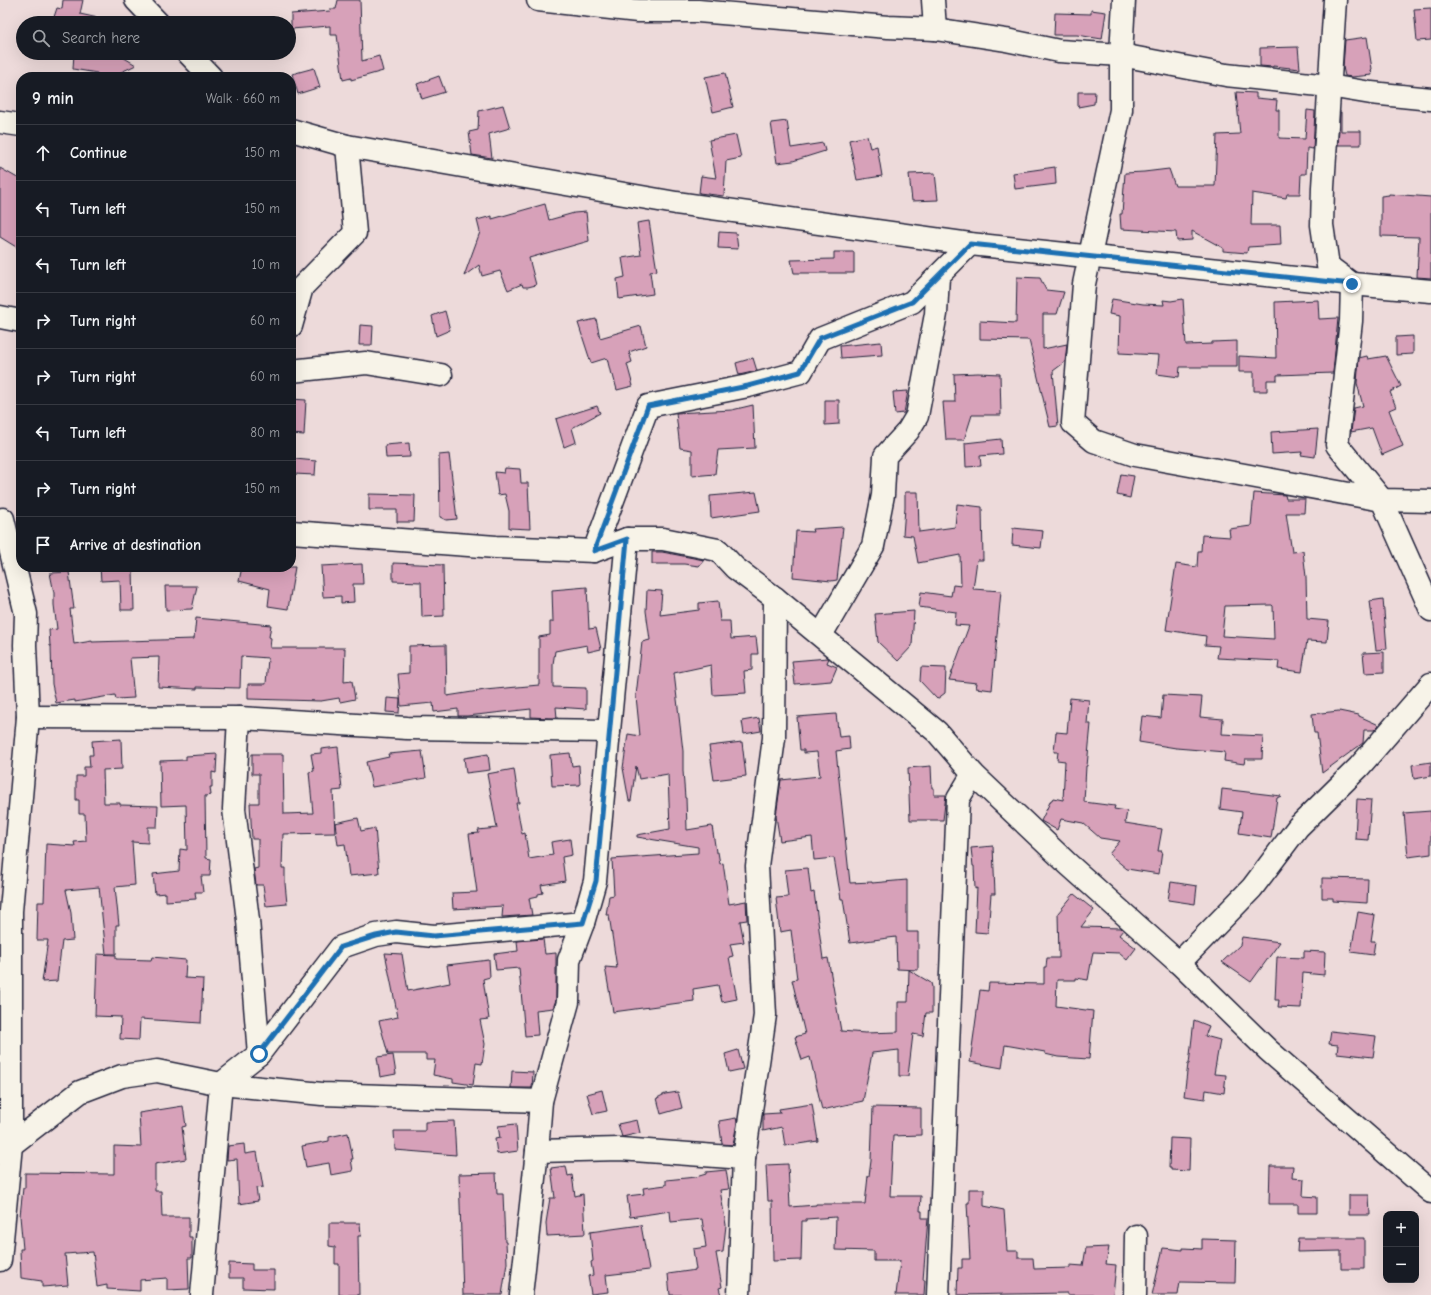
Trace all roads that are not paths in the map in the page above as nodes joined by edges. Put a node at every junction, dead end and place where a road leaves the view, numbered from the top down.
1 (136, 0) edge
2 (538, 0) edge
3 (933, 0) edge
4 (1124, 0) edge
5 (1335, 0) edge
6 (698, 6) edge
7 (151, 16) edge
8 (935, 29) junction
9 (1121, 55) junction
10 (195, 60) edge
11 (206, 72) edge
12 (1329, 86) junction
13 (1431, 98) edge
14 (0, 122) edge
15 (16, 124) edge
16 (296, 131) edge
17 (347, 146) junction
18 (970, 244) junction
19 (1090, 256) junction
20 (938, 276) junction
21 (1352, 284) junction
22 (1431, 291) edge
23 (296, 308) edge
24 (0, 317) edge
25 (16, 320) edge
26 (296, 370) edge
27 (441, 375) dead end
28 (1382, 500) junction
29 (1431, 501) edge
30 (8, 519) edge
31 (296, 532) edge
32 (627, 539) junction
33 (594, 551) junction
34 (16, 561) edge
35 (18, 572) edge
36 (774, 598) junction
37 (1431, 610) edge
38 (821, 636) junction
39 (1431, 684) edge
40 (28, 717) junction
41 (239, 718) junction
42 (609, 731) junction
43 (973, 774) junction
44 (6, 911) edge
45 (583, 923) junction
46 (1179, 963) junction
47 (259, 1054) junction
48 (221, 1084) junction
49 (540, 1102) junction
50 (11, 1145) junction
51 (537, 1151) junction
52 (744, 1158) junction
53 (1431, 1192) edge
54 (1136, 1236) dead end
55 (0, 1260) edge
56 (202, 1295) edge
57 (521, 1295) edge
58 (739, 1295) edge
59 (938, 1295) edge
60 (1135, 1295) edge

1 - 7 street
2 - 6 street
3 - 8 street
4 - 9 street
5 - 12 street
6 - 8 street
8 - 9 street
9 - 12 street
9 - 19 street
10 - 11 street
12 - 13 street
12 - 21 street
14 - 15 street
16 - 17 street
17 - 18 street
17 - 23 street
18 - 19 street
18 - 20 street
19 - 21 street
19 - 28 street
20 - 33 street
20 - 38 street
21 - 22 street
21 - 28 street
24 - 25 street
26 - 27 street
28 - 29 street
28 - 37 street
30 - 34 street
31 - 33 street
32 - 33 street
32 - 36 street
32 - 42 street
35 - 40 street
36 - 38 street
36 - 52 street
38 - 43 street
39 - 46 street
40 - 41 street
40 - 44 street
41 - 42 street
41 - 47 street
42 - 45 street
43 - 46 street
43 - 59 street
44 - 50 street
45 - 47 street
45 - 49 street
46 - 53 street
47 - 48 street
48 - 49 street
48 - 50 street
48 - 56 street
49 - 51 street
50 - 55 street
51 - 52 street
51 - 57 street
52 - 58 street
54 - 60 street

